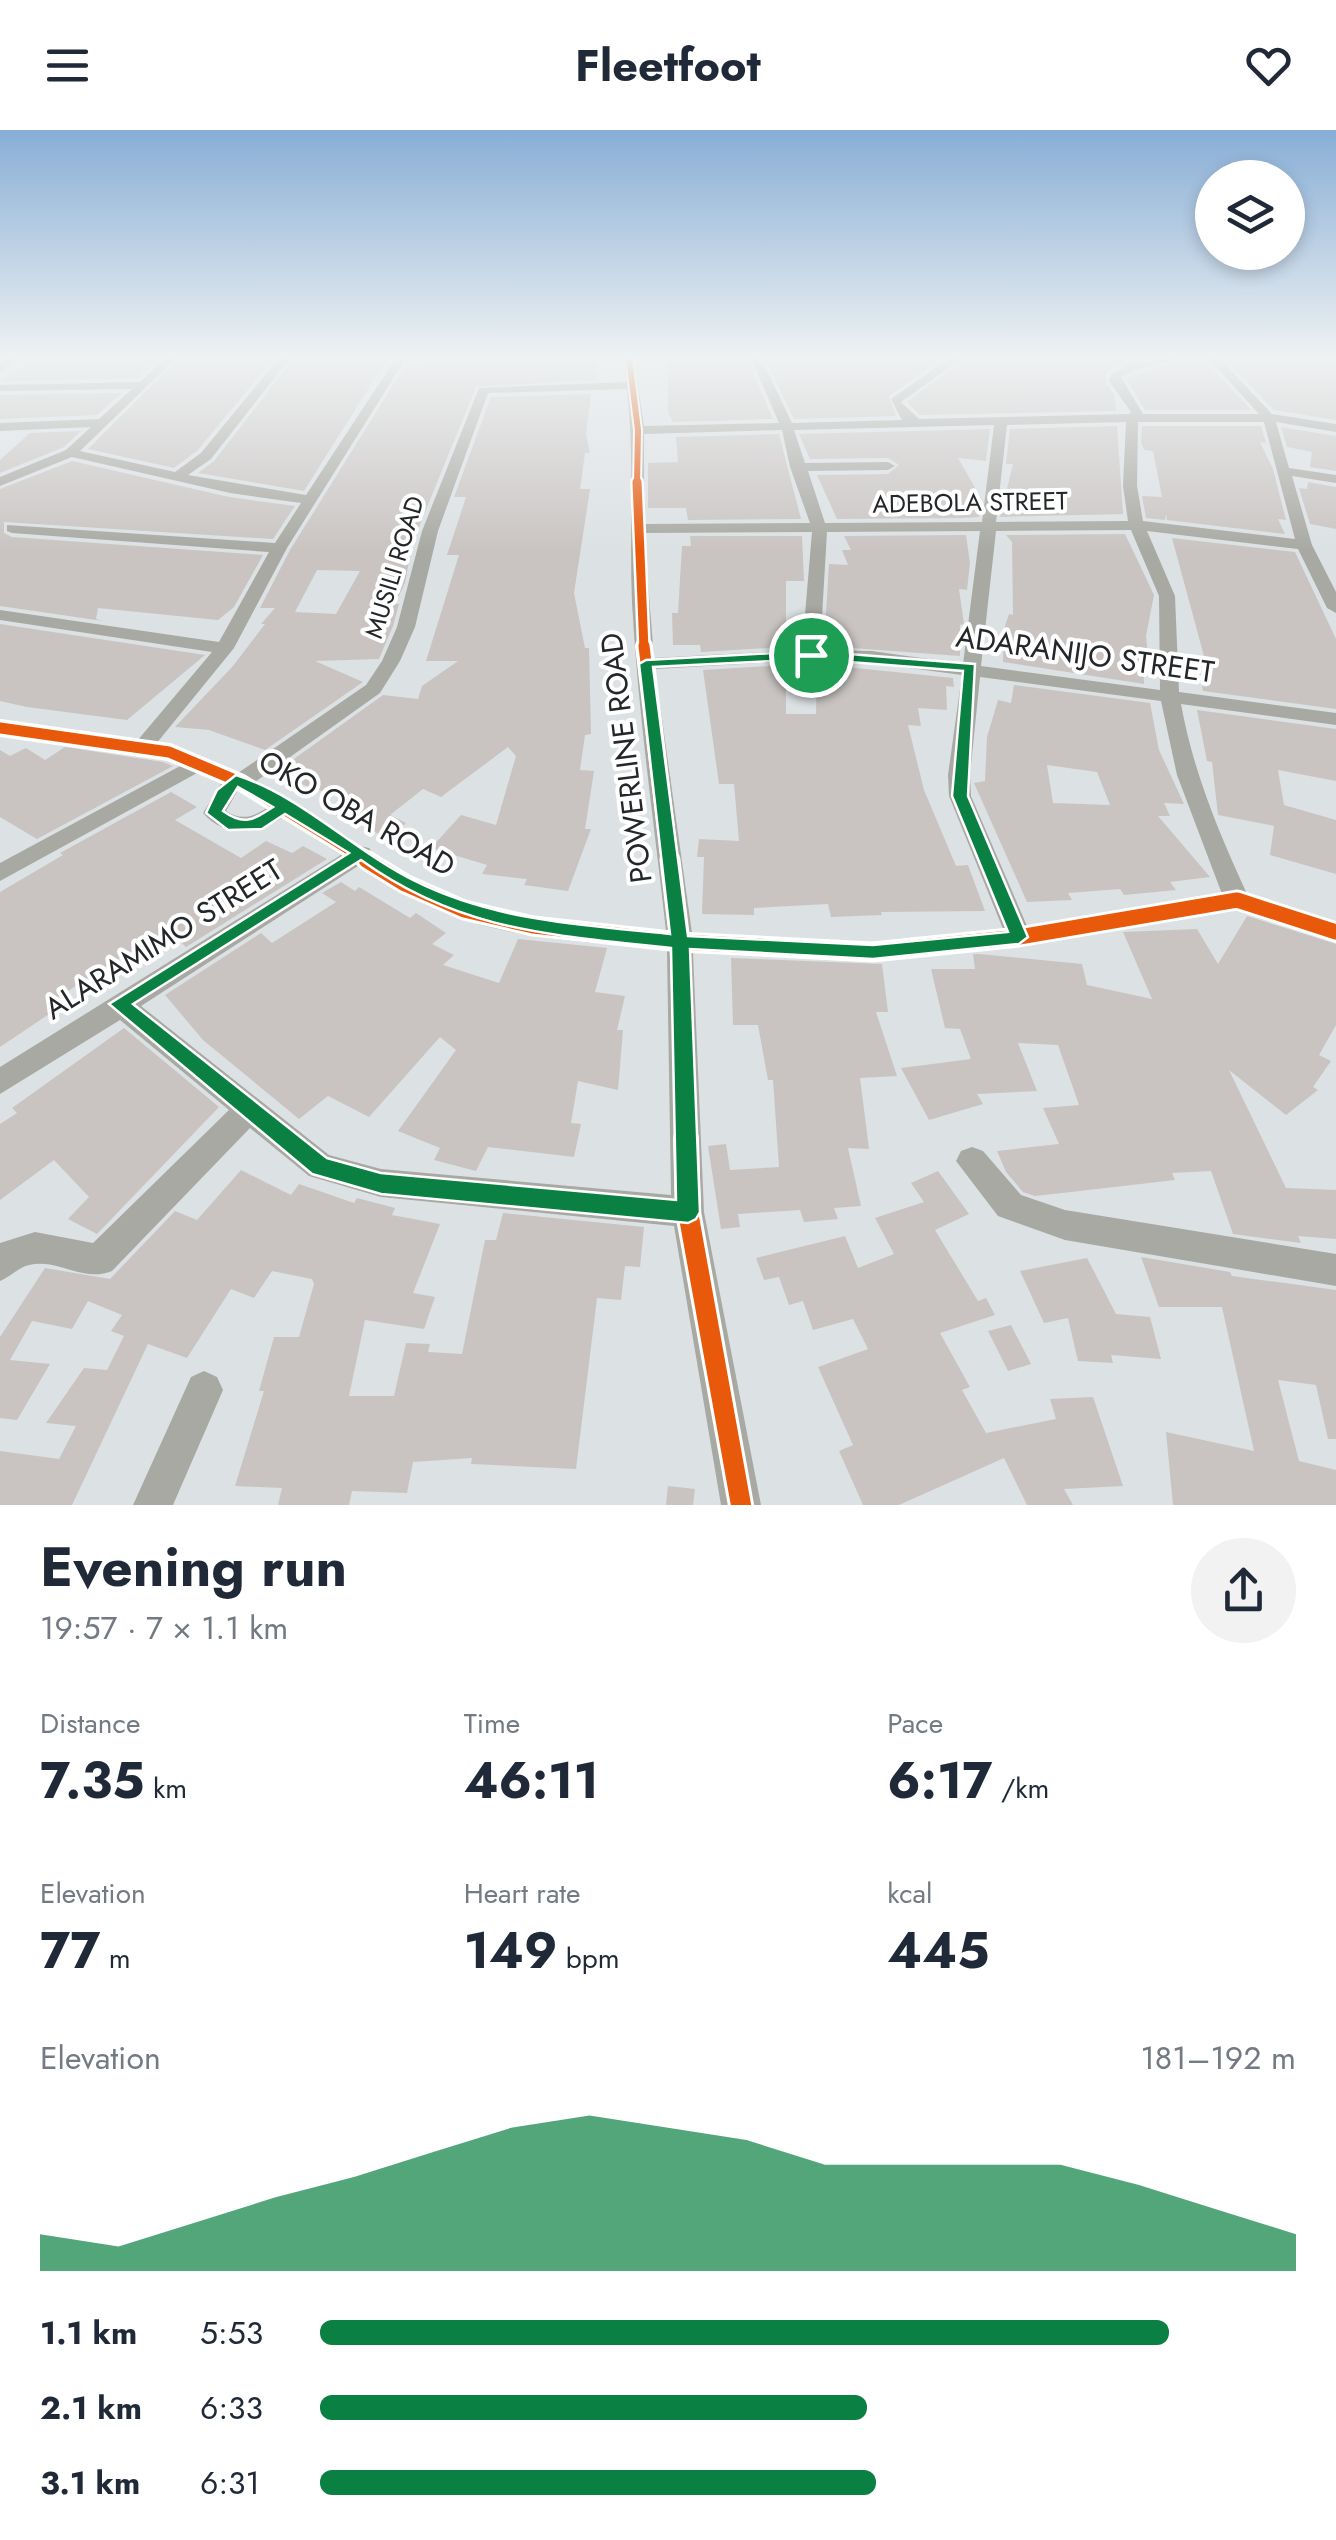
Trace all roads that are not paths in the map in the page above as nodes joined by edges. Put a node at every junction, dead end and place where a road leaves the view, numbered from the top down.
1 (233, 422) edge
2 (360, 422) edge
3 (471, 422) edge
4 (637, 422) edge
5 (786, 422) edge
6 (951, 422) edge
7 (1001, 422) edge
8 (1132, 422) edge
9 (1270, 422) edge
10 (1297, 422) edge
11 (104, 423) joint
12 (916, 423) joint
13 (788, 426) junction
14 (0, 427) edge
15 (1336, 428) edge
16 (638, 430) junction
17 (71, 452) junction
18 (888, 466) dead end
19 (798, 467) junction
20 (1285, 470) junction
21 (179, 476) junction
22 (1336, 479) edge
23 (0, 482) edge
24 (310, 500) junction
25 (1136, 524) junction
26 (986, 525) junction
27 (12, 528) dead end
28 (636, 529) junction
29 (820, 530) junction
30 (1304, 545) junction
31 (279, 548) junction
32 (1336, 608) edge
33 (0, 615) edge
34 (224, 648) junction
35 (811, 655) junction
36 (646, 664) junction
37 (970, 667) junction
38 (1170, 697) junction
39 (1336, 719) edge
40 (0, 728) edge
41 (143, 747) junction
42 (200, 764) junction
43 (238, 781) junction
44 (284, 807) junction
45 (361, 852) junction
46 (0, 874) edge
47 (1238, 900) junction
48 (1336, 932) edge
49 (1019, 937) junction
50 (680, 942) junction
51 (118, 1004) junction
52 (0, 1082) edge
53 (251, 1107) junction
54 (972, 1162) dead end
55 (688, 1212) junction
56 (0, 1265) edge
57 (1336, 1270) edge
58 (204, 1390) dead end
59 (154, 1505) edge
60 (741, 1505) edge

1 - 21 street
2 - 24 street
3 - 43 street, MUSILI ROAD
4 - 16 street, POWERLINE ROAD
5 - 13 street
6 - 12 street
7 - 26 street
8 - 25 street
9 - 20 street
10 - 15 street
11 - 14 street
11 - 17 street
12 - 13 street
13 - 16 street
13 - 19 street
16 - 28 street, POWERLINE ROAD
17 - 21 street
17 - 23 street
18 - 19 street
19 - 29 street
20 - 22 street
20 - 30 street
21 - 24 street
24 - 31 street
25 - 26 street, ADEBOLA STREET
25 - 30 street, ADEBOLA STREET
25 - 38 street
26 - 29 street, ADEBOLA STREET
26 - 37 street
27 - 31 street
28 - 29 street, ADEBOLA STREET
28 - 36 street, POWERLINE ROAD
29 - 35 street
30 - 32 street
31 - 34 street
33 - 34 street
34 - 41 street
35 - 36 street, ADARANIJO STREET
35 - 37 street, ADARANIJO STREET
36 - 50 street, POWERLINE ROAD
37 - 38 street, ADARANIJO STREET
37 - 49 street
38 - 39 street, ADARANIJO STREET
38 - 47 street
40 - 41 street, OKO OBA ROAD
41 - 42 street, OKO OBA ROAD
42 - 43 street, OKO OBA ROAD
42 - 46 street
43 - 44 street, OKO OBA ROAD
43 - 44 street
44 - 45 street, OKO OBA ROAD
45 - 50 street, OKO OBA ROAD
45 - 51 street, ALARAMIMO STREET
47 - 48 street, OKO OBA ROAD
47 - 49 street, OKO OBA ROAD
49 - 50 street, OKO OBA ROAD
50 - 55 street, POWERLINE ROAD
51 - 52 street, ALARAMIMO STREET
51 - 53 street
53 - 55 street
53 - 56 street
54 - 57 street
55 - 60 street, POWERLINE ROAD
58 - 59 street

